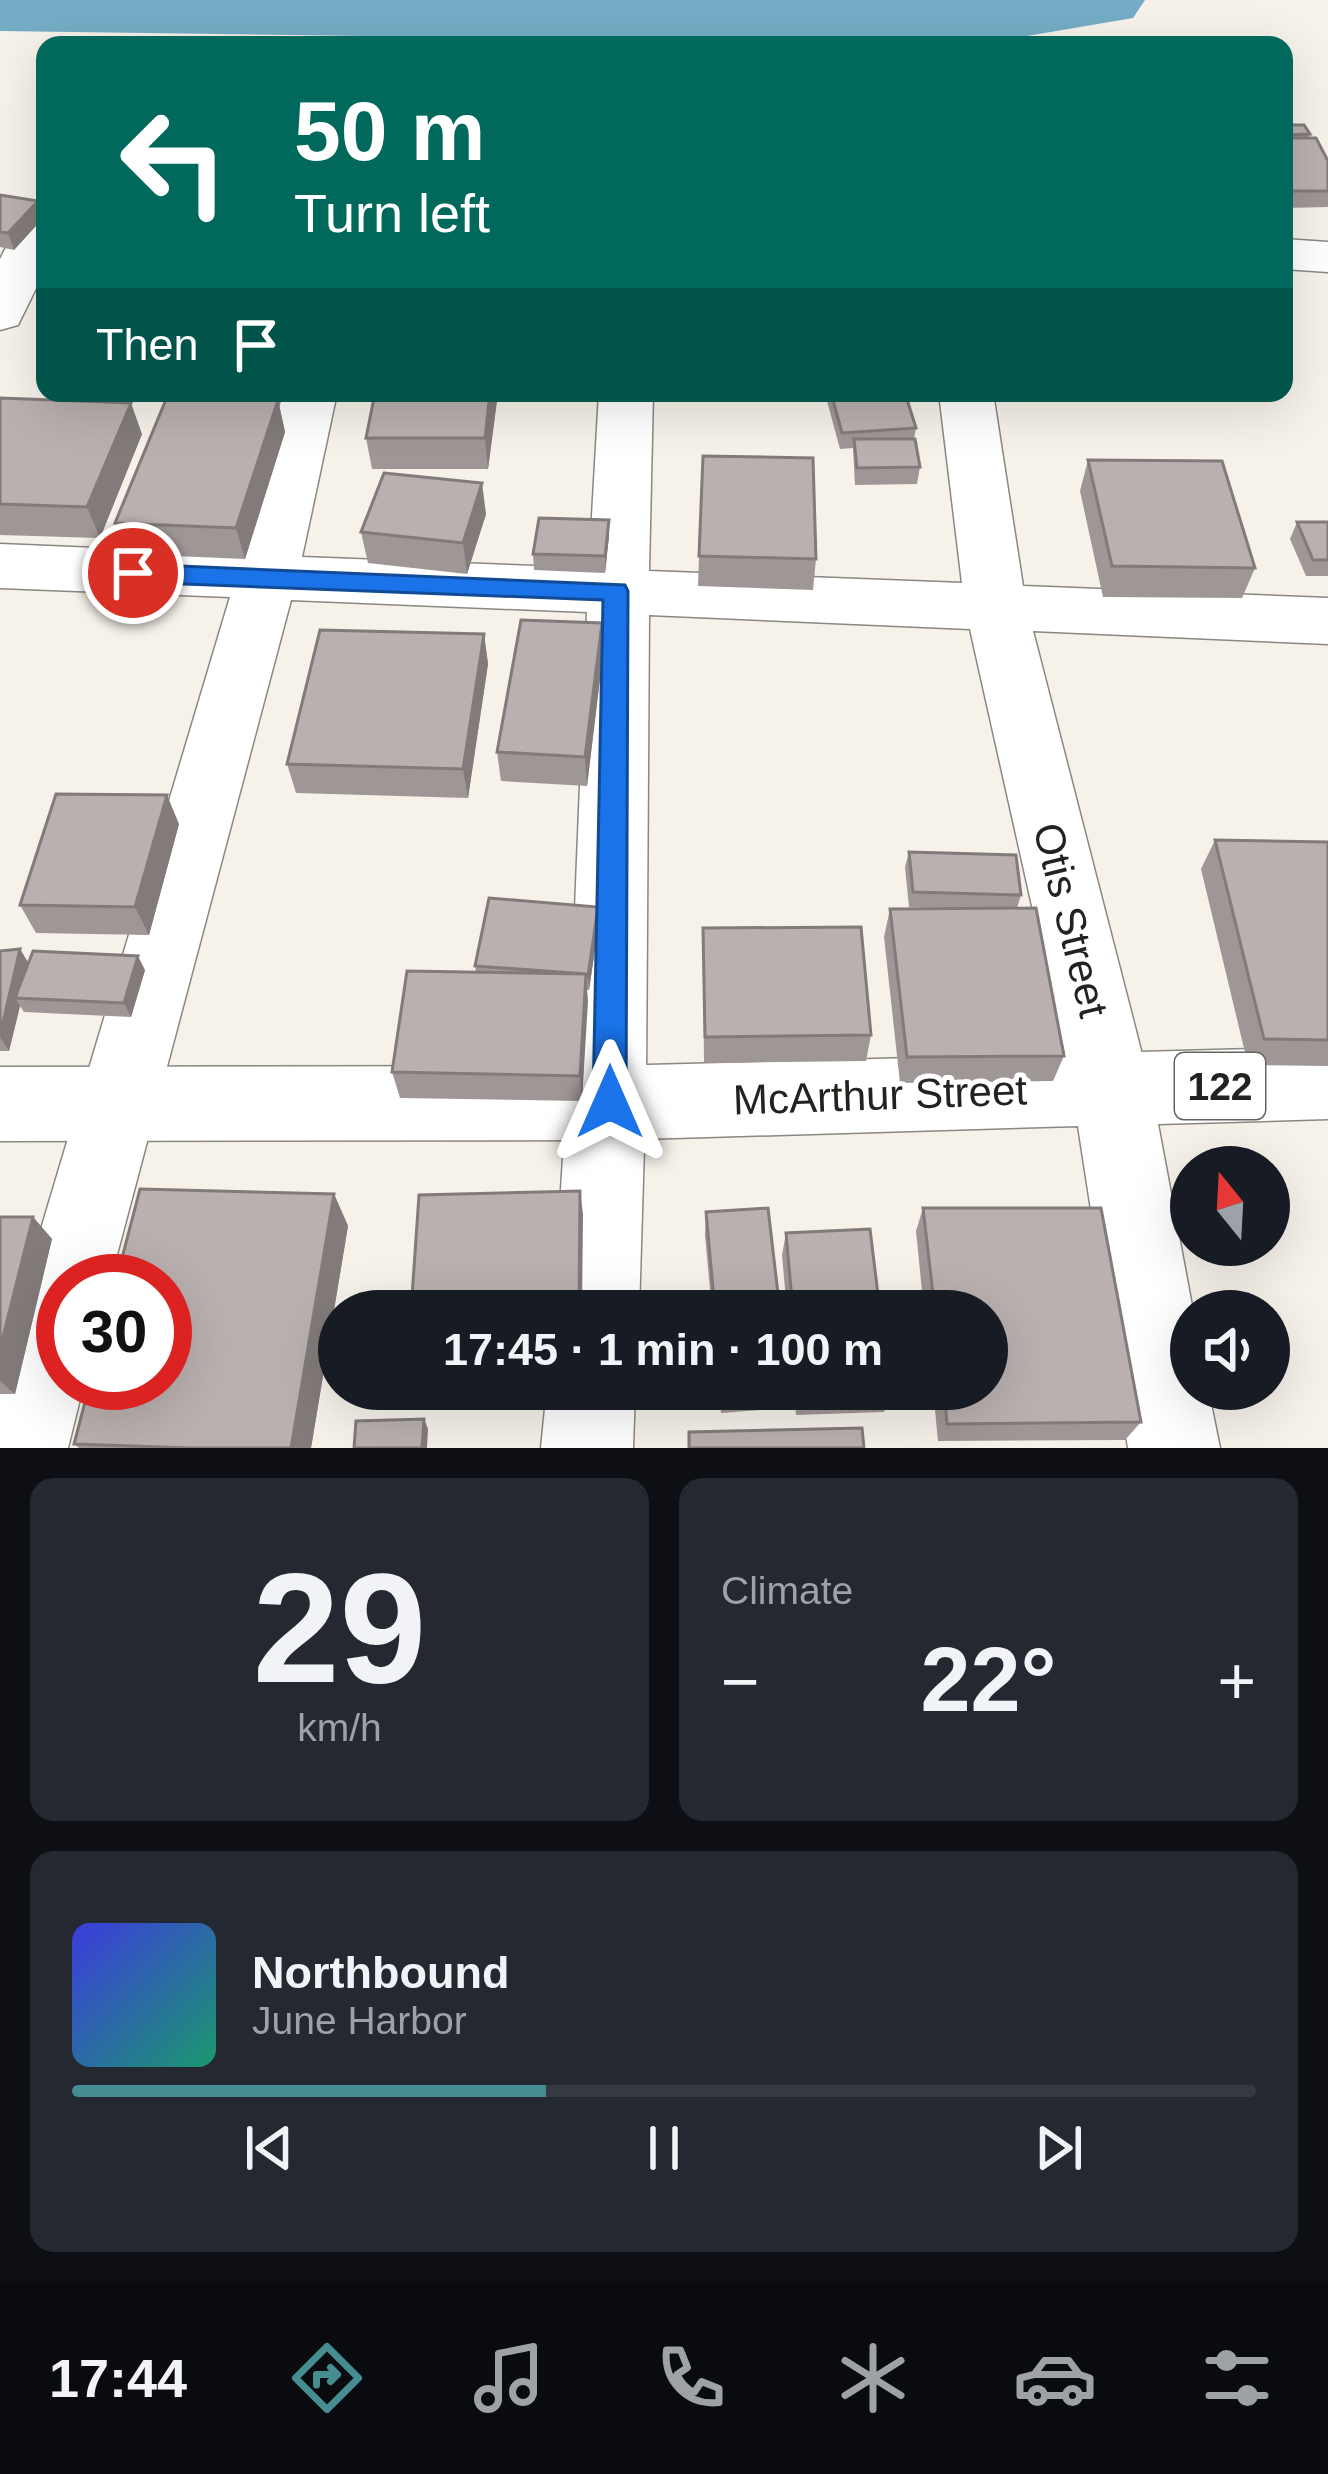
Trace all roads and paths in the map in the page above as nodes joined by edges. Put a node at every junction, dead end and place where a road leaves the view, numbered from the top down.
1 (0, 201) edge
2 (36, 202) edge
3 (36, 234) edge
4 (1293, 254) edge
5 (1328, 256) edge
6 (0, 314) edge
7 (308, 402) edge
8 (626, 402) edge
9 (967, 402) edge
10 (0, 566) edge
11 (266, 580) junction
12 (616, 591) junction
13 (995, 604) junction
14 (1328, 621) edge
15 (1328, 1083) edge
16 (1112, 1089) junction
17 (610, 1102) junction
18 (0, 1104) edge
19 (114, 1106) junction
20 (74, 1254) edge
21 (597, 1290) edge
22 (36, 1396) edge
23 (590, 1410) edge
24 (22, 1448) edge
25 (587, 1448) edge
26 (1174, 1448) edge

1 - 2 street
3 - 6 street
4 - 5 street
7 - 11 street
8 - 12 street
9 - 13 street, Otis Street
10 - 11 street
11 - 12 street
11 - 19 street
12 - 13 street
12 - 17 street
13 - 14 street
13 - 16 street, Otis Street
15 - 16 street, McArthur Street / 122
16 - 17 street, McArthur Street / 122
16 - 26 street, Otis Street
17 - 19 street, McArthur Street / 122
17 - 21 street
18 - 19 street, McArthur Street / 122
19 - 20 street
22 - 24 street
23 - 25 street

